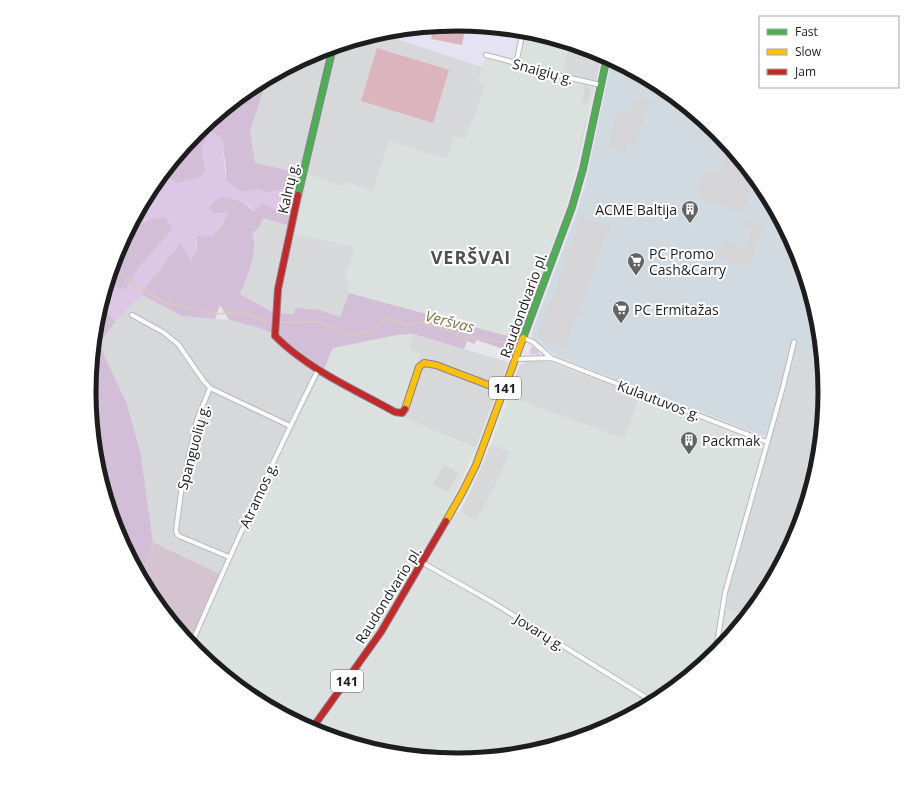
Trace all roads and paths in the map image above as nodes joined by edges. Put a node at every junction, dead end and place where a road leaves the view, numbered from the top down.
1 (522, 37) edge
2 (331, 54) edge
3 (486, 55) dead end
4 (606, 63) edge
5 (516, 64) junction
6 (601, 86) junction
7 (132, 315) dead end
8 (524, 338) junction
9 (794, 342) dead end
10 (551, 358) junction
11 (516, 359) junction
12 (318, 370) junction
13 (210, 388) junction
14 (504, 391) junction
15 (290, 426) junction
16 (767, 442) junction
17 (229, 558) junction
18 (423, 562) junction
19 (194, 639) edge
20 (717, 644) edge
21 (649, 699) edge
22 (315, 724) edge

1 - 5 street
2 - 12 main road, Kalnų g.
3 - 5 street, Snaigių g.
4 - 6 main road, Raudondvario pl. / 141
5 - 6 street, Snaigių g.
6 - 8 main road, Raudondvario pl. / 141
7 - 13 street, Spanguolių g.
8 - 10 street, Kulautuvos g.
8 - 11 main road, Raudondvario pl. / 141
9 - 16 street
10 - 11 street, Kulautuvos g.
10 - 16 street, Kulautuvos g.
11 - 14 main road, Raudondvario pl. / 141
12 - 14 main road
12 - 15 street, Atramos g.
13 - 15 street
13 - 17 street, Spanguolių g.
14 - 18 main road, Raudondvario pl. / 141
15 - 17 street, Atramos g.
16 - 20 street
17 - 19 street, Atramos g.
18 - 21 street, Jovarų g.
18 - 22 main road, Raudondvario pl. / 141

